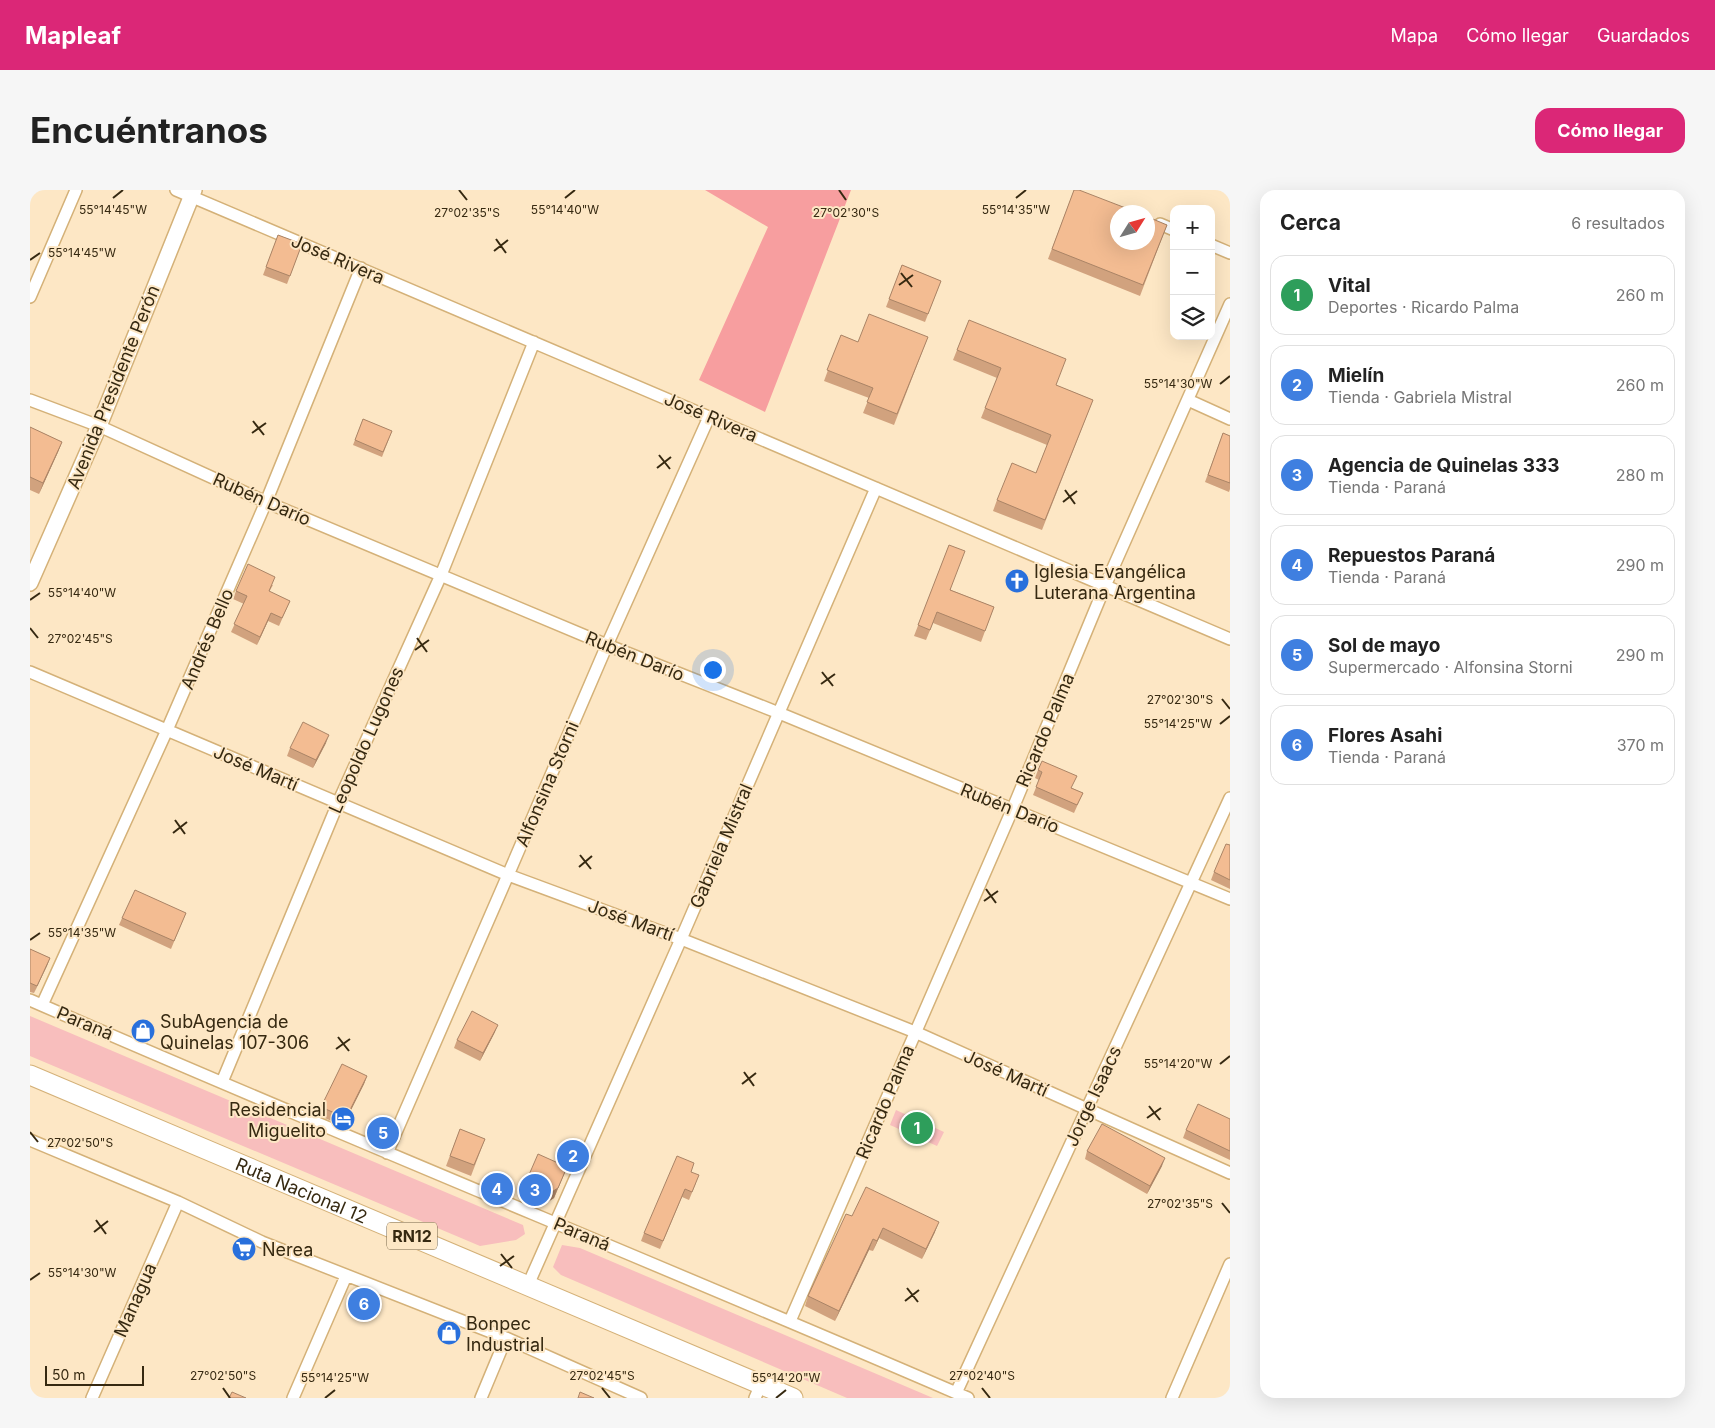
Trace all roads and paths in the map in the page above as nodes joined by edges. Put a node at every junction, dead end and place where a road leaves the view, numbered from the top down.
1 (76, 190) edge
2 (176, 190) edge
3 (192, 194) edge
4 (1160, 224) edge
5 (1170, 228) edge
6 (1215, 247) edge
7 (1230, 253) edge
8 (361, 268) junction
9 (30, 298) edge
10 (1230, 304) edge
11 (534, 342) junction
12 (30, 400) edge
13 (1188, 400) junction
14 (709, 417) junction
15 (1230, 419) edge
16 (99, 426) junction
17 (876, 488) junction
18 (266, 502) junction
19 (441, 575) junction
20 (30, 583) edge
21 (1105, 586) junction
22 (1230, 639) edge
23 (606, 645) junction
24 (30, 672) edge
25 (779, 713) junction
26 (167, 730) junction
27 (1230, 798) edge
28 (338, 803) junction
29 (1013, 808) junction
30 (508, 875) junction
31 (1192, 883) junction
32 (1230, 899) edge
33 (681, 939) junction
34 (30, 1000) edge
35 (42, 1005) junction
36 (915, 1032) junction
37 (30, 1075) edge
38 (222, 1082) junction
39 (1087, 1109) junction
40 (30, 1140) edge
41 (387, 1153) junction
42 (1230, 1173) edge
43 (178, 1202) junction
44 (556, 1223) junction
45 (1230, 1264) edge
46 (346, 1276) junction
47 (528, 1285) junction
48 (790, 1321) junction
49 (506, 1338) junction
50 (758, 1391) edge
51 (956, 1393) junction
52 (92, 1398) edge
53 (293, 1398) edge
54 (481, 1398) edge
55 (641, 1398) edge
56 (794, 1398) edge
57 (968, 1398) edge
58 (1172, 1398) edge

1 - 9 street
2 - 3 street, José Rivera
3 - 8 street, José Rivera
3 - 16 main road, Avenida Presidente Perón
4 - 5 street
6 - 7 street
8 - 11 street, José Rivera
8 - 18 street, Andrés Bello
10 - 13 street, Ricardo Palma
11 - 14 street, José Rivera
11 - 19 street, Leopoldo Lugones
12 - 16 street, Rubén Darío
13 - 15 street
13 - 21 street, Ricardo Palma
14 - 17 street, José Rivera
14 - 23 street, Alfonsina Storni
16 - 18 street, Rubén Darío
16 - 20 main road, Avenida Presidente Perón
17 - 21 street, José Rivera
17 - 25 street, Gabriela Mistral
18 - 19 street, Rubén Darío
18 - 26 street, Andrés Bello
19 - 23 street, Rubén Darío
19 - 28 street, Leopoldo Lugones
21 - 22 street, José Rivera
21 - 29 street, Ricardo Palma
23 - 25 street, Rubén Darío
23 - 30 street, Alfonsina Storni
24 - 26 street, José Martí
25 - 29 street, Rubén Darío
25 - 33 street, Gabriela Mistral
26 - 28 street, José Martí
26 - 35 street, Andrés Bello
27 - 31 street, Jorge Isaacs
28 - 30 street, José Martí
28 - 38 street, Leopoldo Lugones
29 - 31 street, Rubén Darío
29 - 36 street, Ricardo Palma
30 - 33 street, José Martí
30 - 41 street, Alfonsina Storni
31 - 32 street, Rubén Darío
31 - 39 street, Jorge Isaacs
33 - 36 street, José Martí
33 - 44 street, Gabriela Mistral
34 - 35 street, Paraná
35 - 38 street, Paraná
36 - 39 street, José Martí
36 - 48 street, Ricardo Palma
37 - 47 highway, Ruta Nacional 12 / RN12
38 - 41 street, Paraná
39 - 42 street, José Martí
39 - 51 street, Jorge Isaacs
40 - 43 street
41 - 44 street, Paraná
43 - 46 street
43 - 52 street, Managua
44 - 47 street, Gabriela Mistral
44 - 48 street, Paraná
45 - 58 street
46 - 49 street
46 - 53 street
47 - 50 highway, Ruta Nacional 12 / RN12
48 - 51 street, Paraná
49 - 54 street
49 - 55 street
50 - 56 highway, Ruta Nacional 12 / RN12
51 - 57 street, Paraná

